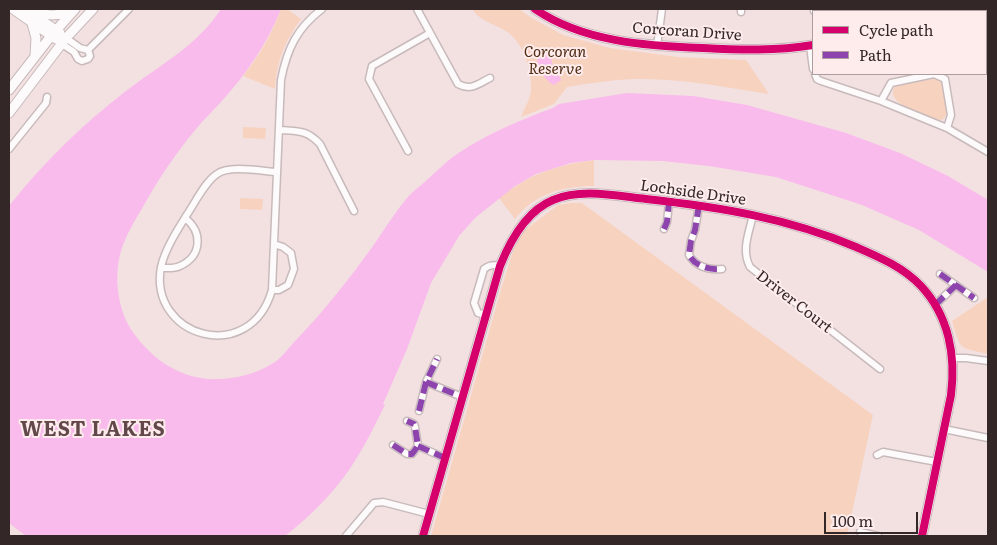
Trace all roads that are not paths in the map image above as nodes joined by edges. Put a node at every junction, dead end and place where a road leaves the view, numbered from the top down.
1 (13, 9) edge
2 (93, 9) edge
3 (129, 9) edge
4 (322, 9) edge
5 (417, 9) edge
6 (535, 9) edge
7 (662, 9) edge
8 (27, 10) edge
9 (74, 10) edge
10 (32, 22) junction
11 (54, 33) junction
12 (430, 33) junction
13 (64, 41) junction
14 (657, 46) junction
15 (812, 46) edge
16 (80, 48) junction
17 (88, 50) junction
18 (76, 55) junction
19 (35, 57) junction
20 (815, 75) edge
21 (929, 75) edge
22 (936, 75) edge
23 (490, 78) dead end
24 (9, 90) edge
25 (47, 97) dead end
26 (881, 101) junction
27 (9, 113) edge
28 (947, 128) junction
29 (279, 130) junction
30 (9, 149) edge
31 (408, 151) dead end
32 (988, 152) edge
33 (276, 172) junction
34 (669, 202) junction
35 (699, 205) junction
36 (354, 211) dead end
37 (753, 215) junction
38 (185, 218) junction
39 (664, 229) dead end
40 (274, 244) junction
41 (500, 266) junction
42 (161, 268) junction
43 (722, 269) dead end
44 (940, 274) dead end
45 (956, 285) junction
46 (272, 290) junction
47 (974, 298) dead end
48 (935, 305) junction
49 (486, 315) junction
50 (953, 358) junction
51 (437, 359) dead end
52 (988, 361) edge
53 (880, 369) dead end
54 (426, 382) junction
55 (462, 398) junction
56 (419, 411) dead end
57 (406, 422) dead end
58 (944, 429) junction
59 (988, 438) edge
60 (393, 445) dead end
61 (418, 446) junction
62 (877, 455) dead end
63 (445, 458) junction
64 (937, 462) junction
65 (429, 514) junction
66 (860, 532) dead end
67 (346, 536) edge
68 (423, 536) edge
69 (878, 536) edge
70 (922, 536) edge

1 - 10 street
2 - 13 street
3 - 17 street
4 - 29 street
5 - 12 street
6 - 14 street, Corcoran Drive
7 - 14 street
8 - 9 street
8 - 11 street
9 - 11 street
10 - 11 street
10 - 19 street
11 - 13 street
11 - 19 street
12 - 23 street
12 - 31 street
13 - 16 street
13 - 18 street
13 - 27 street
14 - 15 street, Corcoran Drive
16 - 17 street
16 - 18 street
17 - 18 street
19 - 24 street
20 - 26 street
21 - 26 street
22 - 28 street
25 - 30 street
26 - 28 street
28 - 32 street
29 - 33 street
29 - 36 street
33 - 38 street
33 - 40 street
34 - 35 street, Lochside Drive
34 - 39 street, Lochside Drive
34 - 41 street, Lochside Drive
35 - 37 street, Lochside Drive
35 - 43 street, Lochside Drive
37 - 48 street, Lochside Drive
37 - 53 street, Driver Court
38 - 42 street
38 - 42 street
40 - 46 street
40 - 46 street
41 - 49 street, Lochside Drive
41 - 49 street
42 - 46 street
44 - 45 street
45 - 47 street
45 - 48 street
48 - 50 street, Lochside Drive
49 - 55 street, Lochside Drive
50 - 52 street
50 - 58 street, Lochside Drive
51 - 54 street
54 - 55 street
54 - 56 street
55 - 63 street, Lochside Drive
57 - 61 street
58 - 59 street
58 - 64 street, Lochside Drive
60 - 61 street
61 - 63 street
62 - 64 street
63 - 65 street, Lochside Drive
64 - 70 street, Lochside Drive
65 - 67 street
65 - 68 street, Lochside Drive
66 - 69 street

